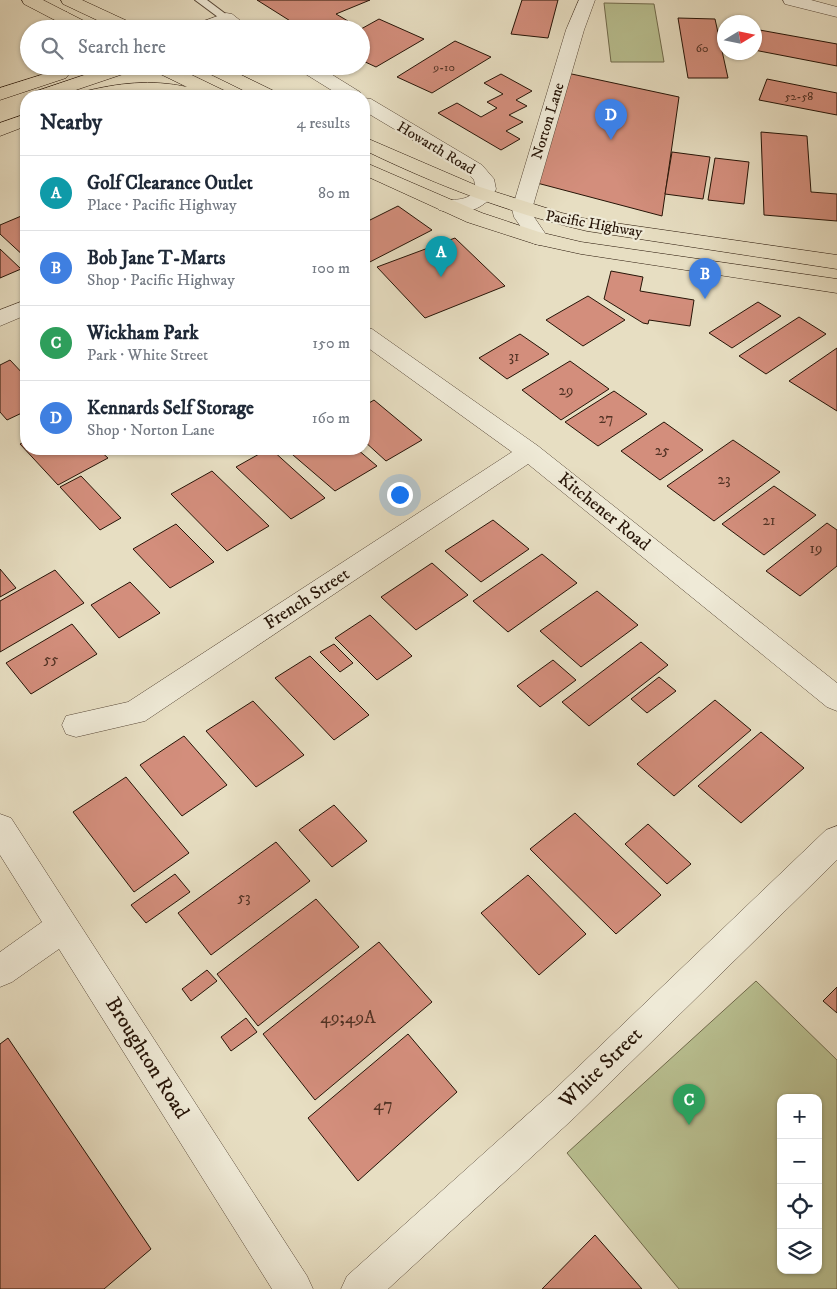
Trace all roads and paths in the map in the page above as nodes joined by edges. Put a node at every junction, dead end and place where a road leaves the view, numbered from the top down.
1 (30, 0) edge
2 (69, 0) edge
3 (200, 0) edge
4 (587, 0) edge
5 (791, 0) edge
6 (837, 12) edge
7 (61, 16) junction
8 (226, 18) junction
9 (65, 20) edge
10 (69, 20) edge
11 (111, 20) edge
12 (221, 20) edge
13 (229, 20) edge
14 (20, 73) edge
15 (57, 75) edge
16 (103, 75) edge
17 (177, 75) edge
18 (226, 75) edge
19 (319, 75) edge
20 (0, 84) edge
21 (59, 90) edge
22 (111, 90) edge
23 (178, 90) edge
24 (208, 90) edge
25 (256, 90) edge
26 (343, 90) edge
27 (0, 94) edge
28 (20, 104) edge
29 (370, 107) edge
30 (0, 112) edge
31 (20, 122) edge
32 (0, 130) edge
33 (370, 146) edge
34 (370, 171) edge
35 (483, 196) junction
36 (446, 206) junction
37 (522, 209) junction
38 (539, 239) junction
39 (837, 262) edge
40 (837, 286) edge
41 (20, 310) edge
42 (0, 319) edge
43 (370, 338) edge
44 (529, 452) junction
45 (837, 699) edge
46 (76, 725) dead end
47 (0, 828) edge
48 (837, 840) edge
49 (64, 926) junction
50 (0, 972) edge
51 (294, 1289) edge
52 (360, 1289) edge

1 - 7 main road
2 - 11 main road
3 - 8 lane
4 - 37 street, Norton Lane
5 - 6 street
7 - 9 main road
7 - 10 main road
8 - 12 street
8 - 13 street
14 - 20 main road
15 - 27 main road
16 - 21 main road
17 - 24 main road
18 - 25 main road
19 - 26 street
22 - 23 main road
28 - 30 main road
29 - 35 street, Howarth Road
31 - 32 main road
33 - 35 main road, Pacific Highway
34 - 36 main road, Pacific Highway
35 - 36 street, Howarth Road
35 - 37 main road, Pacific Highway
36 - 38 main road, Pacific Highway
37 - 38 street
37 - 39 main road, Pacific Highway
38 - 40 main road, Pacific Highway
41 - 42 street
43 - 44 street, Kitchener Road
44 - 45 street, Kitchener Road
44 - 46 street, French Street
47 - 49 street, Broughton Road
48 - 52 street, White Street
49 - 50 street
49 - 51 street, Broughton Road

